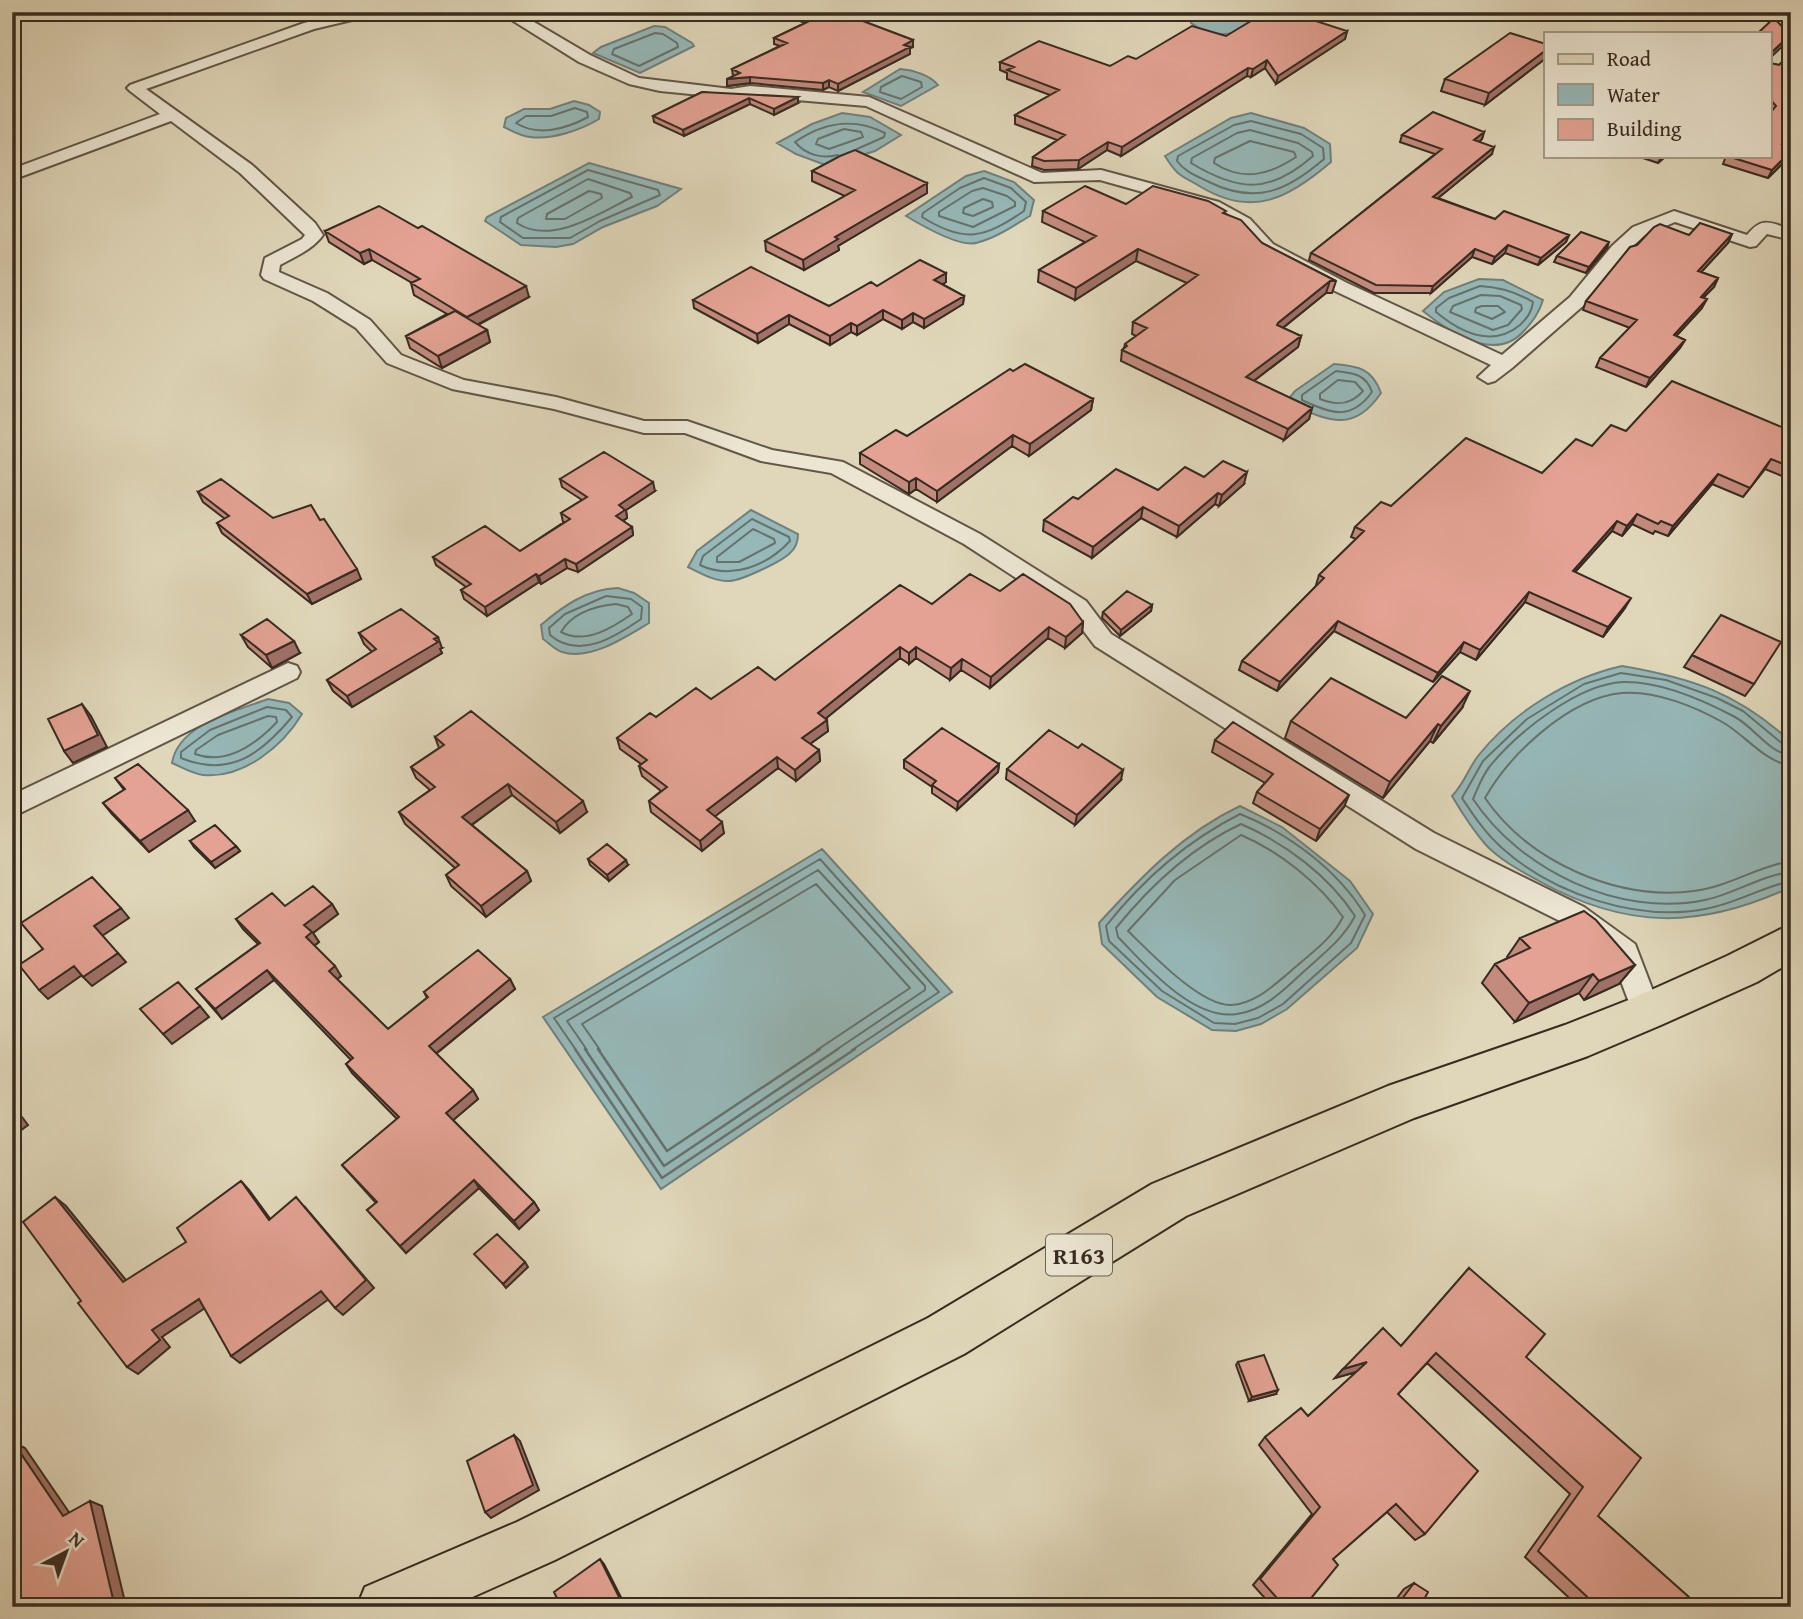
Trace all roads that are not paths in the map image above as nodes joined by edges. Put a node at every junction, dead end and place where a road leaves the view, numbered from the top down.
1 (368, 12) edge
2 (506, 12) edge
3 (170, 114) junction
4 (12, 175) edge
5 (1791, 234) edge
6 (1505, 364) junction
7 (1488, 377) dead end
8 (288, 672) dead end
9 (12, 807) edge
10 (1791, 941) edge
11 (1646, 1012) junction
12 (385, 1607) edge

1 - 3 street
2 - 6 street
3 - 4 street
3 - 11 street
5 - 6 street
6 - 7 street
8 - 9 street
10 - 11 main road, R163
11 - 12 main road, R163

